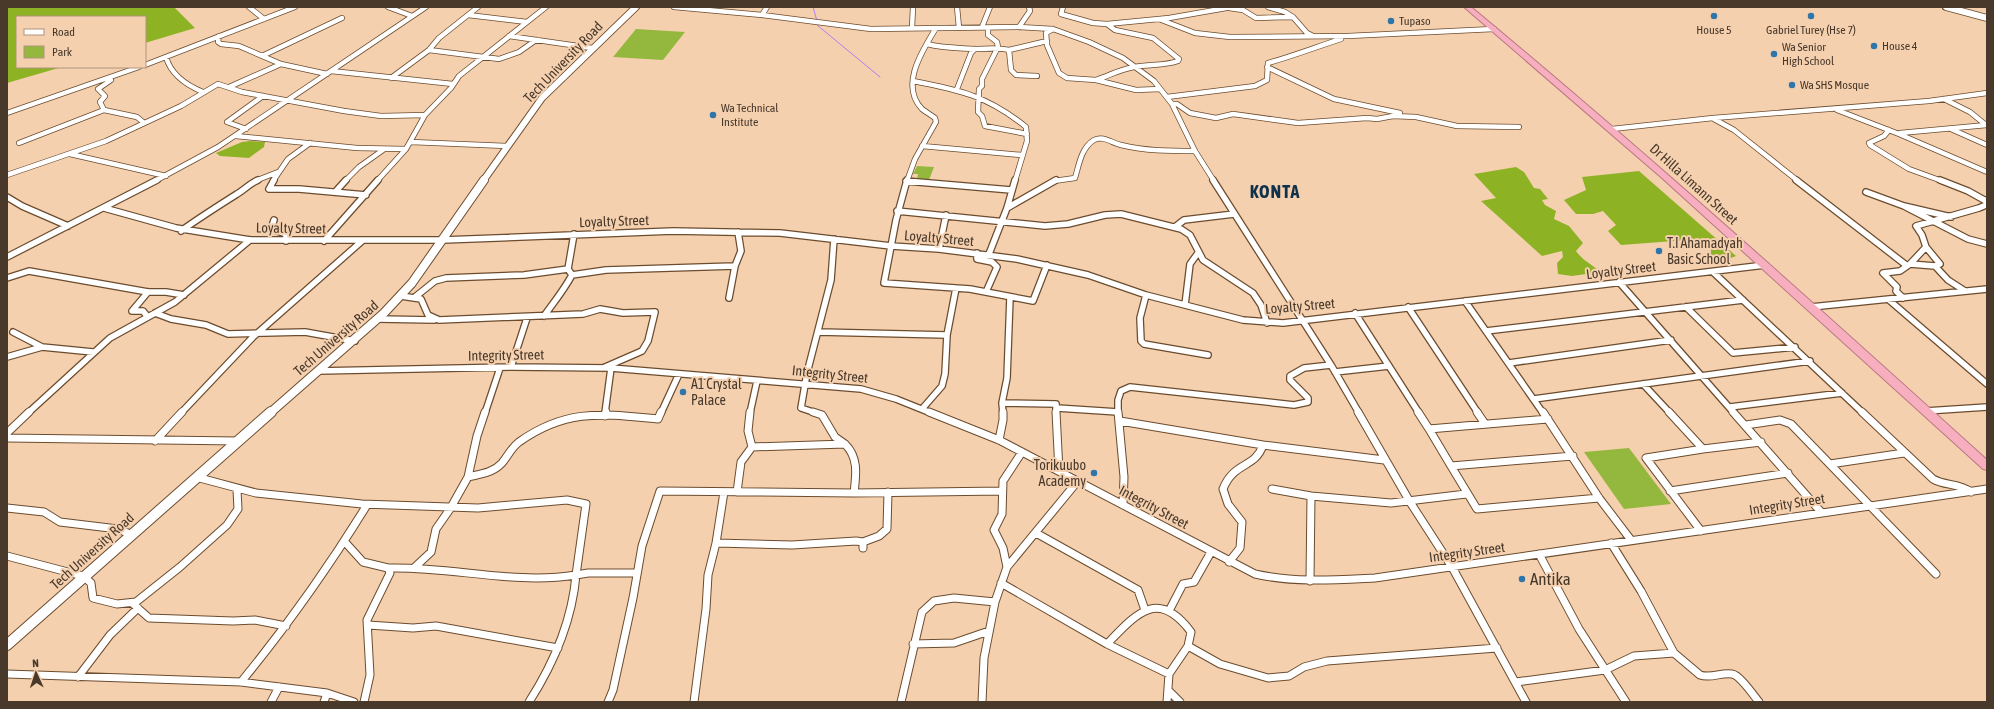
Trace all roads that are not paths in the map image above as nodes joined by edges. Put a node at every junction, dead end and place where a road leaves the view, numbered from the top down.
1 (249, 7) edge
2 (295, 7) edge
3 (388, 7) edge
4 (426, 7) edge
5 (469, 7) edge
6 (546, 7) edge
7 (636, 7) edge
8 (674, 7) edge
9 (735, 7) edge
10 (767, 7) edge
11 (913, 7) edge
12 (957, 7) edge
13 (990, 7) edge
14 (1028, 7) edge
15 (1063, 7) edge
16 (1232, 7) edge
17 (1268, 7) edge
18 (1467, 7) edge
19 (1946, 7) edge
20 (477, 8) edge
21 (686, 8) edge
22 (1227, 8) junction
23 (732, 12) junction
24 (468, 15) junction
25 (762, 15) junction
26 (412, 16) junction
27 (1293, 17) junction
28 (264, 18) junction
29 (342, 18) dead end
30 (1987, 18) edge
31 (1159, 19) junction
32 (527, 22) junction
33 (1107, 24) junction
34 (1019, 27) junction
35 (912, 28) junction
36 (936, 28) junction
37 (959, 28) junction
38 (982, 28) junction
39 (988, 28) junction
40 (1494, 28) junction
41 (1053, 29) junction
42 (219, 36) junction
43 (508, 36) junction
44 (1348, 36) junction
45 (1314, 37) junction
46 (536, 40) junction
47 (1047, 42) junction
48 (927, 44) junction
49 (998, 47) junction
50 (592, 48) junction
51 (975, 49) junction
52 (429, 50) junction
53 (1009, 50) junction
54 (262, 56) junction
55 (166, 57) junction
56 (481, 58) junction
57 (281, 64) junction
58 (146, 65) edge
59 (1137, 67) junction
60 (1267, 67) junction
61 (136, 68) edge
62 (329, 72) junction
63 (1037, 76) dead end
64 (112, 77) junction
65 (391, 78) junction
66 (1096, 80) junction
67 (913, 81) junction
68 (453, 84) junction
69 (229, 87) junction
70 (957, 89) junction
71 (1160, 89) junction
72 (203, 92) junction
73 (1987, 93) edge
74 (263, 96) junction
75 (978, 96) junction
76 (1167, 97) junction
77 (1944, 99) junction
78 (288, 100) junction
79 (1172, 104) junction
80 (1835, 109) junction
81 (104, 110) junction
82 (7, 113) edge
83 (425, 115) junction
84 (1416, 117) junction
85 (1713, 118) junction
86 (144, 123) junction
87 (1986, 125) edge
88 (1519, 127) dead end
89 (246, 129) junction
90 (1612, 129) junction
91 (1951, 129) junction
92 (1889, 130) junction
93 (1027, 134) junction
94 (1899, 134) junction
95 (236, 136) junction
96 (411, 142) junction
97 (19, 143) dead end
98 (310, 143) junction
99 (1987, 145) edge
100 (506, 146) junction
101 (922, 146) junction
102 (406, 149) junction
103 (383, 150) junction
104 (1195, 151) junction
105 (69, 154) junction
106 (1022, 155) junction
107 (278, 172) junction
108 (1987, 172) edge
109 (7, 176) edge
110 (166, 176) junction
111 (906, 181) junction
112 (1012, 190) junction
113 (336, 191) junction
114 (1866, 192) dead end
115 (366, 194) junction
116 (7, 197) edge
117 (1987, 203) edge
118 (1904, 206) junction
119 (104, 208) junction
120 (1006, 208) junction
121 (897, 211) junction
122 (1234, 214) junction
123 (946, 216) junction
124 (1952, 217) junction
125 (274, 220) dead end
126 (1002, 220) junction
127 (1934, 222) junction
128 (68, 226) junction
129 (1175, 227) junction
130 (181, 231) junction
131 (738, 232) junction
132 (574, 234) junction
133 (834, 239) junction
134 (250, 240) junction
135 (443, 240) junction
136 (286, 241) junction
137 (324, 241) junction
138 (362, 241) junction
139 (1987, 244) edge
140 (891, 246) junction
141 (1926, 247) junction
142 (939, 249) junction
143 (978, 253) junction
144 (1198, 253) junction
145 (989, 254) junction
146 (7, 257) edge
147 (1908, 264) junction
148 (1047, 265) junction
149 (1765, 265) junction
150 (735, 266) junction
151 (1935, 266) junction
152 (568, 269) junction
153 (1713, 272) junction
154 (572, 275) junction
155 (7, 278) edge
156 (1619, 282) junction
157 (956, 288) junction
158 (1987, 289) edge
159 (1965, 291) junction
160 (148, 292) junction
161 (986, 292) junction
162 (184, 295) junction
163 (1146, 295) junction
164 (401, 296) junction
165 (415, 297) junction
166 (1010, 297) junction
167 (729, 298) dead end
168 (1903, 298) junction
169 (1743, 300) junction
170 (1889, 300) junction
171 (1465, 301) junction
172 (1185, 305) junction
173 (1408, 307) junction
174 (1686, 307) junction
175 (1811, 307) junction
176 (1646, 312) junction
177 (155, 313) junction
178 (1355, 313) junction
179 (148, 316) junction
180 (544, 316) junction
181 (526, 318) junction
182 (378, 319) junction
183 (439, 320) junction
184 (1300, 320) junction
185 (1267, 323) junction
186 (1486, 331) junction
187 (13, 332) dead end
188 (818, 332) junction
189 (258, 333) junction
190 (947, 335) junction
191 (1671, 340) junction
192 (355, 341) junction
193 (42, 347) junction
194 (1795, 347) junction
195 (93, 352) junction
196 (1208, 355) dead end
197 (7, 357) edge
198 (1810, 361) junction
199 (1509, 363) junction
200 (1331, 365) junction
201 (1389, 366) junction
202 (511, 367) junction
203 (500, 368) junction
204 (603, 368) junction
205 (611, 368) junction
206 (318, 371) junction
207 (1335, 372) junction
208 (679, 374) junction
209 (1702, 375) junction
210 (757, 381) junction
211 (805, 384) junction
212 (1643, 384) junction
213 (1987, 384) edge
214 (1842, 393) junction
215 (1534, 399) junction
216 (1002, 403) junction
217 (1730, 407) junction
218 (1987, 407) edge
219 (1057, 408) junction
220 (922, 409) junction
221 (1926, 411) junction
222 (1118, 412) junction
223 (605, 416) junction
224 (1548, 419) junction
225 (1120, 421) junction
226 (1485, 424) junction
227 (1746, 425) junction
228 (1429, 429) junction
229 (7, 433) edge
230 (7, 438) edge
231 (999, 440) junction
232 (155, 441) junction
233 (238, 441) junction
234 (1760, 442) junction
235 (845, 444) junction
236 (1263, 445) junction
237 (752, 447) junction
238 (1703, 449) junction
239 (1022, 452) junction
240 (1904, 453) junction
241 (1572, 456) junction
242 (1384, 460) junction
243 (1830, 464) junction
244 (1451, 466) junction
245 (1987, 466) edge
246 (1059, 471) junction
247 (1788, 473) junction
248 (196, 477) junction
249 (468, 477) junction
250 (1077, 482) junction
251 (1272, 489) dead end
252 (1987, 489) edge
253 (237, 490) junction
254 (1670, 490) junction
255 (724, 492) junction
256 (737, 492) junction
257 (888, 492) junction
258 (1002, 492) junction
259 (1971, 492) junction
260 (854, 493) junction
261 (1466, 494) junction
262 (1311, 496) junction
263 (1599, 498) junction
264 (1410, 502) junction
265 (367, 505) junction
266 (1123, 505) junction
267 (1870, 505) junction
268 (7, 508) edge
269 (450, 509) junction
270 (1821, 512) junction
271 (1701, 531) junction
272 (1036, 533) junction
273 (130, 534) junction
274 (1631, 540) junction
275 (344, 541) junction
276 (716, 543) junction
277 (1611, 543) junction
278 (1211, 552) junction
279 (1539, 554) junction
280 (7, 556) edge
281 (1229, 562) junction
282 (1007, 566) junction
283 (415, 567) junction
284 (1452, 567) junction
285 (388, 568) junction
286 (637, 573) junction
287 (1936, 574) dead end
288 (576, 575) junction
289 (83, 576) junction
290 (1310, 581) junction
291 (1001, 583) junction
292 (995, 602) junction
293 (135, 606) junction
294 (1170, 609) junction
295 (1145, 610) junction
296 (368, 625) junction
297 (286, 626) junction
298 (989, 631) junction
299 (913, 644) junction
300 (1107, 644) junction
301 (7, 645) edge
302 (1188, 646) junction
303 (558, 648) junction
304 (1497, 648) junction
305 (1674, 652) junction
306 (1605, 670) junction
307 (7, 674) edge
308 (1169, 674) junction
309 (78, 677) junction
310 (241, 682) junction
311 (1516, 682) junction
312 (279, 687) junction
313 (1168, 690) junction
314 (327, 693) junction
315 (271, 702) edge
316 (324, 702) edge
317 (354, 702) edge
318 (364, 702) edge
319 (529, 702) edge
320 (608, 702) edge
321 (694, 702) edge
322 (901, 702) edge
323 (982, 702) edge
324 (1166, 702) edge
325 (1180, 702) edge
326 (1526, 702) edge
327 (1626, 702) edge
328 (1759, 702) edge

1 - 28 street
2 - 28 street
3 - 26 street
4 - 26 street
5 - 20 street
6 - 32 street
7 - 50 street, Tech University Road
8 - 21 street
9 - 23 street
10 - 25 street
11 - 35 street
12 - 37 street
13 - 38 street
14 - 34 street
15 - 33 street
16 - 22 street
17 - 27 street
18 - 40 highway, Dr Hilla Limann Street
19 - 30 street
20 - 24 street
21 - 23 street
22 - 27 street
22 - 31 street
23 - 25 street
24 - 32 street
24 - 52 street
25 - 35 street
26 - 62 street
27 - 45 street
28 - 42 street
29 - 54 street
31 - 33 street
31 - 45 street
32 - 43 street
33 - 59 street
34 - 39 street
34 - 41 street
35 - 36 street
36 - 37 street
36 - 48 street
37 - 38 street
38 - 39 street
39 - 49 street
40 - 44 street
40 - 90 highway, Dr Hilla Limann Street
41 - 47 street
41 - 59 street
42 - 54 street
42 - 55 street
43 - 46 street
43 - 56 street
44 - 45 street
44 - 60 street
46 - 50 street
46 - 56 street
47 - 53 street
47 - 66 street
48 - 51 street
48 - 67 street
49 - 51 street
49 - 53 street
49 - 75 street
50 - 100 street, Tech University Road
51 - 70 street
52 - 56 street
52 - 65 street
53 - 63 street
54 - 57 street
55 - 58 street
55 - 72 street
56 - 68 street
57 - 62 street
57 - 69 street
59 - 66 street
59 - 71 street
60 - 76 street
60 - 84 street
61 - 64 street
62 - 65 street
62 - 78 street
64 - 81 street
64 - 82 street
65 - 68 street
66 - 71 street
67 - 70 street
67 - 101 street
68 - 83 street
69 - 72 street
69 - 74 street
70 - 75 street
71 - 76 street
72 - 86 street
73 - 77 street
74 - 78 street
74 - 89 street
75 - 93 street
75 - 93 street
76 - 79 street
77 - 80 street
77 - 87 street
78 - 83 street
78 - 89 street
79 - 84 street
79 - 104 street
80 - 85 street
80 - 92 street
81 - 86 street
81 - 97 street
83 - 96 street
84 - 88 street
85 - 90 street
85 - 147 street
86 - 105 street
87 - 91 street
89 - 95 street
90 - 149 highway, Dr Hilla Limann Street
91 - 94 street
91 - 99 street
92 - 94 street
92 - 117 street
93 - 106 street
94 - 108 street
95 - 98 street
95 - 110 street
96 - 100 street
96 - 102 street
98 - 103 street
98 - 107 street
100 - 135 street, Tech University Road
101 - 106 street
101 - 111 street
102 - 103 street
102 - 115 street
103 - 113 street
104 - 120 street
104 - 122 street
105 - 109 street
105 - 110 street
106 - 112 street
107 - 113 street
107 - 130 street
110 - 119 street
111 - 112 street
111 - 121 street
112 - 120 street
113 - 115 street
114 - 118 street
115 - 137 street
116 - 128 street
117 - 124 street
118 - 124 street
118 - 127 street
119 - 128 street
119 - 130 street, Loyalty Street
120 - 126 street
121 - 123 street
121 - 140 street
122 - 129 street
122 - 184 street
123 - 126 street
123 - 142 street
124 - 127 street
125 - 136 street
126 - 129 street
126 - 145 street
127 - 139 street
127 - 141 street
128 - 146 street
129 - 144 street
130 - 134 street, Loyalty Street
131 - 132 street, Loyalty Street
131 - 133 street, Loyalty Street
131 - 150 street
132 - 135 street, Loyalty Street
132 - 152 street
133 - 140 street, Loyalty Street
133 - 188 street
134 - 136 street, Loyalty Street
134 - 162 street
135 - 138 street, Loyalty Street
135 - 164 street, Tech University Road
136 - 137 street, Loyalty Street
137 - 138 street, Loyalty Street
138 - 189 street
140 - 142 street, Loyalty Street
140 - 157 street
141 - 147 street
141 - 151 street
142 - 143 street, Loyalty Street
143 - 145 street, Loyalty Street
143 - 161 street
144 - 172 street
144 - 185 street
145 - 148 street, Loyalty Street
147 - 151 street
147 - 168 street
148 - 163 street, Loyalty Street
148 - 166 street
149 - 153 street, Loyalty Street
149 - 175 highway, Dr Hilla Limann Street
150 - 154 street
150 - 167 street
151 - 159 street
152 - 154 street
152 - 165 street
153 - 156 street, Loyalty Street
153 - 169 street
154 - 180 street
155 - 160 street
156 - 171 street, Loyalty Street
156 - 176 street
157 - 161 street
157 - 190 street
158 - 159 street
159 - 168 street
160 - 162 street
160 - 179 street
161 - 166 street
162 - 177 street
163 - 172 street, Loyalty Street
163 - 196 street
164 - 165 street
164 - 182 street, Tech University Road
165 - 183 street
166 - 216 street
168 - 170 street
169 - 174 street
169 - 194 street
170 - 175 street
170 - 213 street
171 - 173 street, Loyalty Street
171 - 186 street
172 - 185 street, Loyalty Street
173 - 178 street, Loyalty Street
173 - 226 street
174 - 176 street
174 - 194 street
175 - 221 highway, Dr Hilla Limann Street
176 - 186 street
176 - 191 street
177 - 179 street
177 - 189 street
178 - 184 street, Loyalty Street
178 - 201 street
179 - 195 street
180 - 181 street
180 - 204 street
181 - 183 street
181 - 202 street
182 - 183 street
182 - 192 street, Tech University Road
184 - 185 street, Loyalty Street
184 - 200 street
186 - 199 street
187 - 193 street
188 - 190 street
188 - 211 street
189 - 192 street
189 - 232 street
190 - 220 street
191 - 199 street
191 - 209 street
192 - 206 street, Tech University Road
193 - 195 street
193 - 197 street
194 - 198 street
195 - 229 street
198 - 209 street
198 - 214 street
199 - 215 street
200 - 207 street
200 - 222 street
201 - 207 street
201 - 228 street
202 - 203 street, Integrity Street
202 - 204 street, Integrity Street
203 - 206 street, Integrity Street
203 - 249 street
204 - 205 street, Integrity Street
205 - 208 street, Integrity Street
205 - 223 street
206 - 233 street, Tech University Road
207 - 242 street
208 - 210 street, Integrity Street
208 - 223 street
209 - 212 street
209 - 217 street
210 - 211 street, Integrity Street
210 - 237 street
211 - 220 street, Integrity Street
211 - 235 street
212 - 215 street
212 - 238 street
214 - 217 street
214 - 240 street
215 - 224 street
216 - 219 street
216 - 231 street
217 - 227 street
218 - 221 street
219 - 222 street
219 - 246 street
220 - 231 street, Integrity Street
221 - 245 highway, Dr Hilla Limann Street
222 - 225 street
223 - 249 street
224 - 226 street
224 - 241 street
225 - 236 street
225 - 266 street
226 - 228 street
227 - 234 street
227 - 243 street
228 - 244 street
230 - 232 street
231 - 239 street, Integrity Street
232 - 233 street
233 - 248 street, Tech University Road
234 - 238 street
234 - 247 street
235 - 237 street
235 - 260 street
236 - 242 street
236 - 281 street
237 - 256 street
238 - 254 street
239 - 246 street, Integrity Street
239 - 258 street
240 - 243 street
240 - 259 street
241 - 244 street
241 - 263 street
242 - 264 street
243 - 267 street
244 - 261 street
246 - 250 street, Integrity Street
247 - 254 street
247 - 270 street
248 - 253 street
248 - 273 street, Tech University Road
249 - 269 street
250 - 266 street, Integrity Street
250 - 272 street
251 - 262 street
252 - 259 street, Integrity Street
253 - 265 street
253 - 293 street
254 - 271 street
255 - 256 street
255 - 276 street
255 - 286 street
256 - 260 street
257 - 258 street
257 - 260 street
257 - 276 street
258 - 282 street
259 - 267 street, Integrity Street
261 - 263 street
261 - 264 street
262 - 264 street
262 - 290 street
263 - 274 street
264 - 284 street
265 - 269 street
265 - 275 street
266 - 278 street, Integrity Street
267 - 270 street, Integrity Street
267 - 287 street
268 - 273 street
269 - 283 street
269 - 288 street
270 - 271 street, Integrity Street
271 - 274 street, Integrity Street
272 - 282 street
272 - 295 street
273 - 289 street, Tech University Road
274 - 277 street, Integrity Street
275 - 285 street
275 - 297 street
276 - 321 street
277 - 279 street, Integrity Street
277 - 305 street
278 - 281 street, Integrity Street
278 - 294 street
279 - 284 street, Integrity Street
279 - 306 street
280 - 289 street
281 - 290 street, Integrity Street
282 - 291 street
283 - 285 street
283 - 288 street
284 - 290 street, Integrity Street
284 - 304 street
285 - 296 street
286 - 288 street
286 - 320 street
288 - 303 street
289 - 293 street
289 - 301 street, Tech University Road
291 - 292 street
291 - 300 street
292 - 298 street
292 - 299 street
293 - 297 street
293 - 309 street
294 - 295 street
294 - 302 street
295 - 300 street
296 - 303 street
296 - 318 street
297 - 310 street
298 - 299 street
298 - 323 street
299 - 322 street
300 - 308 street
302 - 304 street
302 - 308 street
303 - 319 street
304 - 311 street
305 - 306 street
305 - 328 street
306 - 311 street
306 - 327 street
307 - 309 street
308 - 313 street
309 - 310 street
310 - 312 street
311 - 326 street
312 - 314 street
312 - 315 street
313 - 324 street
313 - 325 street
314 - 316 street
314 - 317 street

